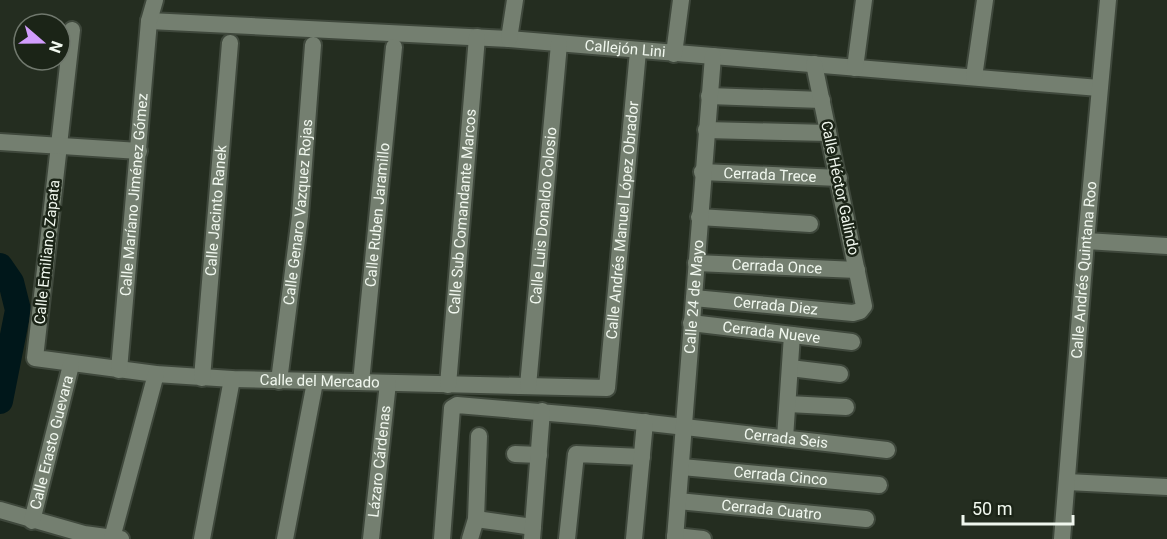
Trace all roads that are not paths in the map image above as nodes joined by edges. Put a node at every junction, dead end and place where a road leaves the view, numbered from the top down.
1 (155, 0) edge
2 (515, 0) edge
3 (681, 0) edge
4 (864, 0) edge
5 (985, 0) edge
6 (1108, 0) edge
7 (149, 21) junction
8 (477, 38) junction
9 (509, 39) junction
10 (230, 44) dead end
11 (559, 44) junction
12 (313, 45) dead end
13 (394, 47) dead end
14 (638, 51) junction
15 (674, 54) junction
16 (713, 56) junction
17 (814, 64) junction
18 (855, 68) junction
19 (67, 72) edge
20 (974, 77) junction
21 (1099, 88) junction
22 (709, 96) junction
23 (822, 100) junction
24 (706, 130) junction
25 (828, 133) junction
26 (0, 142) edge
27 (59, 145) junction
28 (139, 151) junction
29 (702, 172) junction
30 (839, 178) junction
31 (699, 217) junction
32 (810, 224) dead end
33 (1086, 241) junction
34 (1167, 246) edge
35 (696, 263) junction
36 (857, 270) junction
37 (694, 298) junction
38 (860, 311) joint
39 (691, 323) junction
40 (792, 335) junction
41 (852, 342) dead end
42 (36, 358) joint
43 (71, 365) junction
44 (790, 368) junction
45 (119, 370) junction
46 (156, 374) junction
47 (840, 374) dead end
48 (202, 378) junction
49 (231, 380) junction
50 (279, 381) junction
51 (315, 382) junction
52 (361, 382) junction
53 (388, 383) junction
54 (448, 385) junction
55 (528, 386) junction
56 (607, 388) joint
57 (788, 404) junction
58 (846, 407) dead end
59 (542, 411) junction
60 (645, 422) junction
61 (685, 427) junction
62 (479, 436) dead end
63 (786, 438) junction
64 (887, 450) dead end
65 (515, 454) dead end
66 (539, 455) junction
67 (642, 457) junction
68 (682, 467) junction
69 (1067, 482) junction
70 (879, 485) dead end
71 (1167, 487) edge
72 (678, 501) junction
73 (0, 510) edge
74 (476, 519) junction
75 (866, 519) dead end
76 (32, 521) junction
77 (532, 533) edge
78 (117, 538) edge
79 (675, 538) edge
80 (202, 539) edge
81 (285, 539) edge
82 (371, 539) edge
83 (442, 539) edge
84 (470, 539) edge
85 (567, 539) edge
86 (634, 539) edge
87 (703, 539) edge
88 (1062, 539) edge

1 - 7 street, Calle Maríano Jiménez Gómez
2 - 9 street
3 - 15 street
4 - 18 street
5 - 20 street
6 - 21 street, Calle Andrés Quintana Roo
7 - 8 street, Callejón Lini
7 - 28 street, Calle Maríano Jiménez Gómez
8 - 9 street, Callejón Lini
8 - 54 street, Calle Sub Comandante Marcos
9 - 11 street, Callejón Lini
10 - 48 street, Calle Jacinto Ranek
11 - 14 street, Callejón Lini
11 - 55 street, Calle Luis Donaldo Colosio
12 - 50 street, Calle Genaro Vazquez Rojas
13 - 52 street, Calle Ruben Jaramillo
14 - 15 street, Callejón Lini
14 - 56 street, Calle Andrés Manuel López Obrador
15 - 16 street, Callejón Lini
16 - 17 street, Callejón Lini
16 - 22 street, Calle 24 de Mayo
17 - 18 street, Callejón Lini
17 - 23 street, Calle Héctor Galindo
18 - 20 street, Callejón Lini
19 - 27 street, Calle Emiliano Zapata
20 - 21 street, Callejón Lini
21 - 33 street, Calle Andrés Quintana Roo
22 - 23 street
22 - 24 street, Calle 24 de Mayo
23 - 25 street, Calle Héctor Galindo
24 - 25 street
24 - 29 street, Calle 24 de Mayo
25 - 30 street, Calle Héctor Galindo
26 - 27 street
27 - 28 street
27 - 42 street, Calle Emiliano Zapata
28 - 45 street, Calle Maríano Jiménez Gómez
29 - 30 street, Cerrada Trece
29 - 31 street, Calle 24 de Mayo
30 - 36 street, Calle Héctor Galindo
31 - 32 street
31 - 35 street, Calle 24 de Mayo
33 - 34 street
33 - 69 street, Calle Andrés Quintana Roo
35 - 36 street, Cerrada Once
35 - 37 street, Calle 24 de Mayo
36 - 38 street, Calle Héctor Galindo
37 - 38 street, Cerrada Diez
37 - 39 street, Calle 24 de Mayo
39 - 40 street, Cerrada Nueve
39 - 61 street, Calle 24 de Mayo
40 - 41 street, Cerrada Nueve
40 - 44 street
42 - 43 street, Calle del Mercado
43 - 45 street, Calle del Mercado
43 - 76 street, Calle Erasto Guevara
44 - 47 street
44 - 57 street
45 - 46 street, Calle del Mercado
46 - 48 street, Calle del Mercado
46 - 78 street
48 - 49 street, Calle del Mercado
49 - 50 street, Calle del Mercado
49 - 80 street
50 - 51 street, Calle del Mercado
51 - 52 street, Calle del Mercado
51 - 81 street
52 - 53 street, Calle del Mercado
53 - 54 street, Calle del Mercado
53 - 82 street, Lázaro Cárdenas
54 - 55 street, Calle del Mercado
55 - 56 street, Calle del Mercado
57 - 58 street
57 - 63 street
59 - 60 street
59 - 66 street
59 - 83 street
60 - 61 street
60 - 67 street
61 - 63 street, Cerrada Seis
61 - 68 street, Calle 24 de Mayo
62 - 74 street
63 - 64 street, Cerrada Seis
65 - 66 street
66 - 77 street
67 - 85 street
67 - 86 street
68 - 70 street, Cerrada Cinco
68 - 72 street, Calle 24 de Mayo
69 - 71 street
69 - 88 street, Calle Andrés Quintana Roo
72 - 75 street, Cerrada Cuatro
72 - 79 street, Calle 24 de Mayo
73 - 76 street
74 - 77 street
74 - 84 street
76 - 78 street
79 - 87 street

